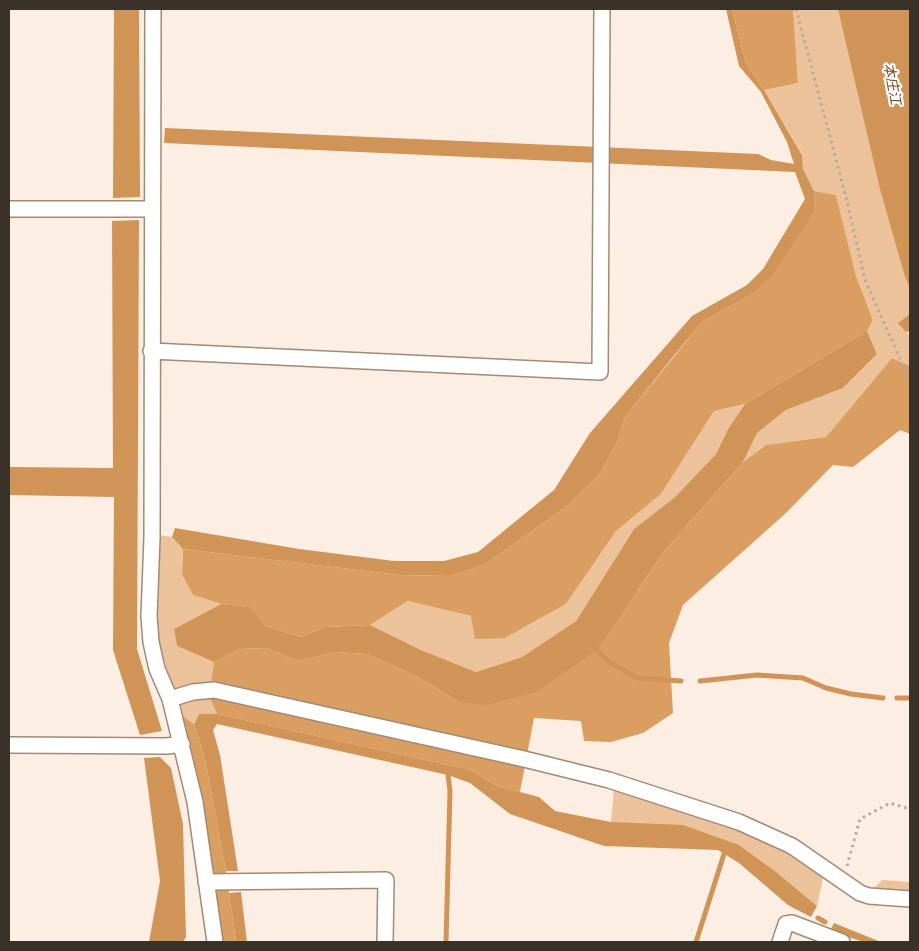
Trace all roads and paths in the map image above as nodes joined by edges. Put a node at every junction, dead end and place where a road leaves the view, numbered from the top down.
1 (153, 9) edge
2 (602, 9) edge
3 (796, 9) edge
4 (9, 209) edge
5 (152, 209) junction
6 (151, 351) junction
7 (910, 381) edge
8 (170, 698) junction
9 (182, 744) junction
10 (9, 745) edge
11 (910, 809) edge
12 (843, 881) junction
13 (206, 882) junction
14 (910, 899) edge
15 (215, 942) edge
16 (386, 942) edge
17 (780, 942) edge
18 (842, 942) edge

1 - 5 street
2 - 6 street
3 - 7 path
4 - 5 street
5 - 6 street
6 - 8 street
8 - 9 street
8 - 12 street
9 - 10 street
9 - 13 street
11 - 12 path
12 - 14 street
13 - 15 street
13 - 16 street
17 - 18 street

